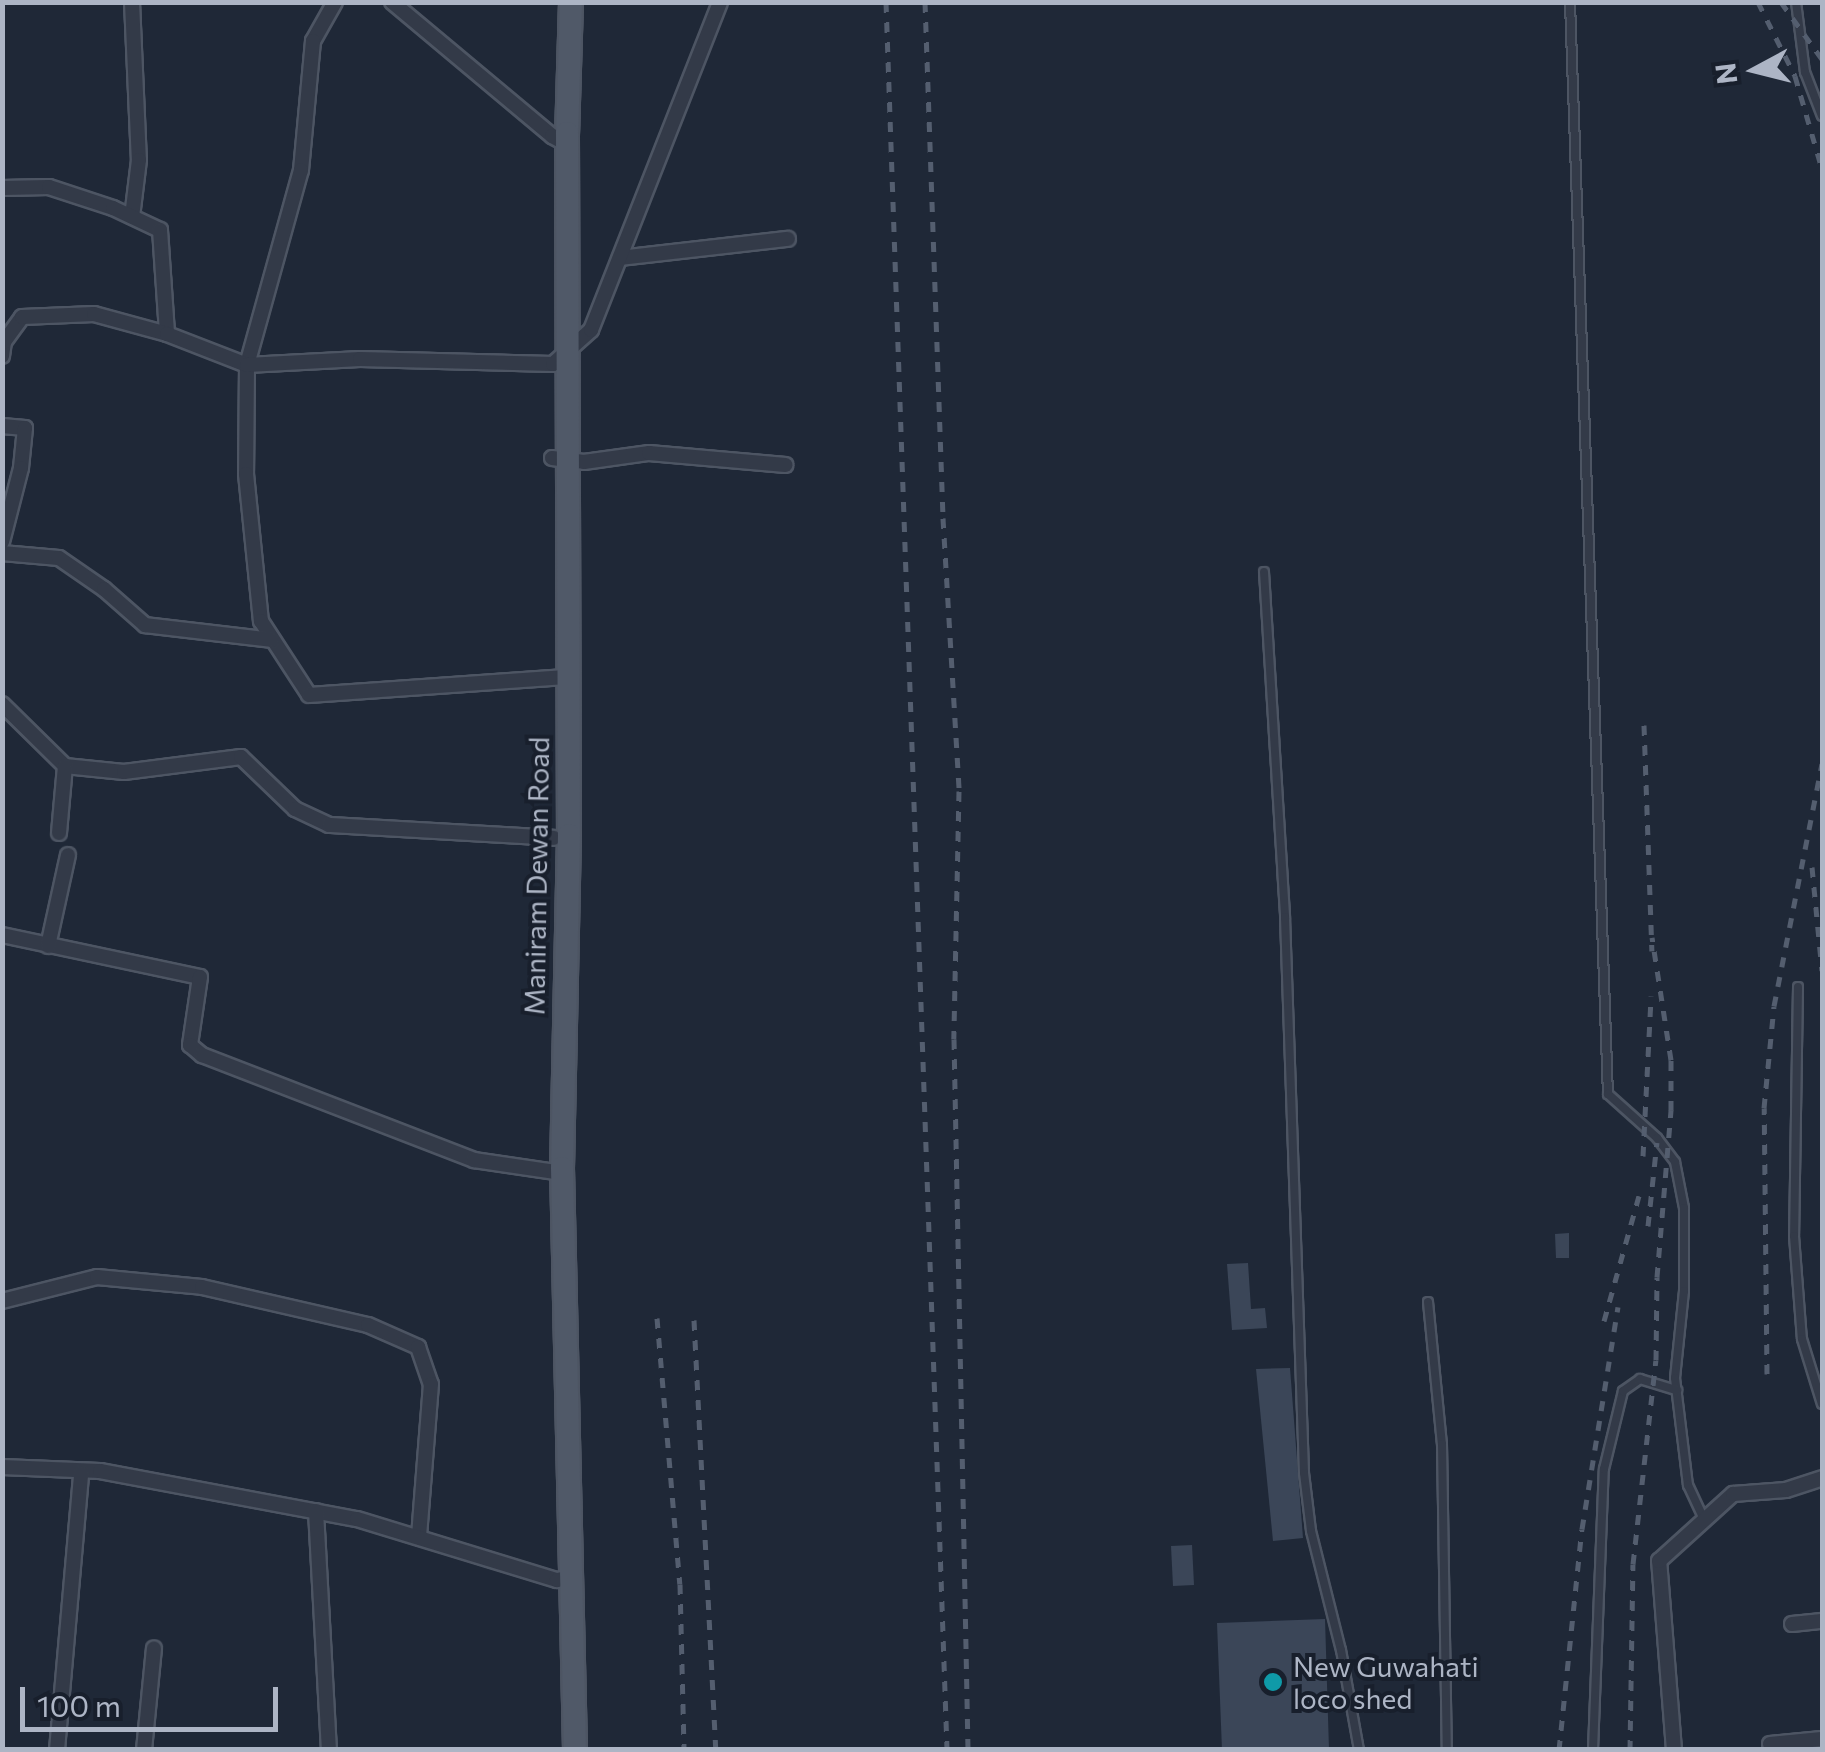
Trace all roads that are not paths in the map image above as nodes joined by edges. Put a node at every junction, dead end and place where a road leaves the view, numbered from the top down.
1 (132, 2) edge
2 (336, 2) edge
3 (392, 2) edge
4 (556, 2) edge
5 (571, 2) edge
6 (720, 2) edge
7 (1570, 2) edge
8 (1796, 2) edge
9 (1822, 116) edge
10 (560, 140) junction
11 (2, 188) edge
12 (132, 218) junction
13 (788, 239) dead end
14 (620, 258) junction
15 (2, 312) edge
16 (22, 317) junction
17 (167, 334) junction
18 (2, 356) edge
19 (561, 357) junction
20 (247, 365) junction
21 (2, 426) edge
22 (560, 459) junction
23 (785, 465) dead end
24 (2, 542) edge
25 (2, 553) edge
26 (1264, 572) dead end
27 (272, 640) junction
28 (561, 679) junction
29 (2, 704) edge
30 (65, 766) junction
31 (59, 833) dead end
32 (554, 838) junction
33 (68, 855) dead end
34 (2, 936) edge
35 (48, 946) junction
36 (1798, 987) dead end
37 (556, 1041) junction
38 (554, 1172) junction
39 (2, 1301) edge
40 (1428, 1302) dead end
41 (1677, 1390) junction
42 (1822, 1404) edge
43 (2, 1467) edge
44 (81, 1473) junction
45 (1822, 1478) edge
46 (316, 1511) junction
47 (1704, 1520) junction
48 (419, 1538) junction
49 (565, 1579) junction
50 (1822, 1621) edge
51 (1792, 1624) dead end
52 (154, 1648) dead end
53 (1822, 1740) edge
54 (1770, 1744) dead end
55 (57, 1750) edge
56 (144, 1750) edge
57 (329, 1750) edge
58 (561, 1750) edge
59 (575, 1750) edge
60 (1359, 1750) edge
61 (1448, 1750) edge
62 (1593, 1750) edge
63 (1674, 1750) edge

1 - 12 street
2 - 20 street
3 - 10 street
4 - 10 main road, Maniram Dewan Road
5 - 10 main road, Maniram Dewan Road
6 - 14 street
7 - 41 lane
8 - 9 lane
10 - 19 main road, Maniram Dewan Road
11 - 12 street
12 - 17 street
13 - 14 street
14 - 19 street
15 - 16 street
16 - 17 street
16 - 18 street
17 - 20 street
19 - 20 street
19 - 22 main road, Maniram Dewan Road
20 - 27 street
21 - 24 street
22 - 23 street
22 - 28 main road, Maniram Dewan Road
25 - 27 street
26 - 60 lane
27 - 28 street
28 - 32 main road, Maniram Dewan Road
28 - 37 main road, Maniram Dewan Road
29 - 30 street
30 - 31 street
30 - 32 street
32 - 37 main road, Maniram Dewan Road
33 - 35 street
34 - 35 street
35 - 38 street
36 - 42 lane
37 - 38 main road, Maniram Dewan Road
38 - 49 main road, Maniram Dewan Road
39 - 48 street
40 - 61 lane
41 - 47 lane
41 - 62 lane
43 - 44 street
44 - 46 street
44 - 55 street
45 - 47 street
46 - 48 street
46 - 57 street
47 - 63 street
48 - 49 street
49 - 58 main road, Maniram Dewan Road
49 - 59 main road, Maniram Dewan Road
50 - 51 street
52 - 56 street
53 - 54 street

